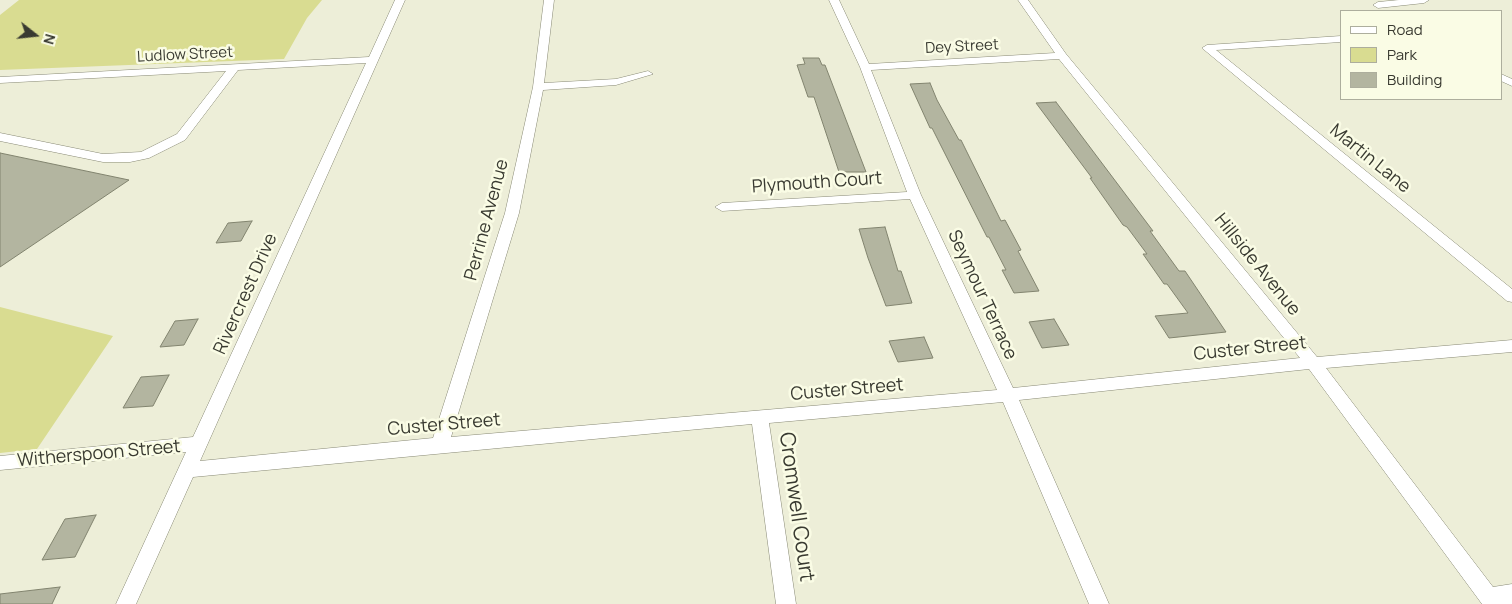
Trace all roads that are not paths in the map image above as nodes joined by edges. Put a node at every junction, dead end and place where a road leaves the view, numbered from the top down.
1 (400, 0) edge
2 (549, 0) edge
3 (834, 0) edge
4 (1023, 0) edge
5 (1424, 0) edge
6 (1374, 2) edge
7 (1388, 10) edge
8 (1340, 39) edge
9 (1062, 56) junction
10 (373, 60) junction
11 (234, 67) junction
12 (865, 67) junction
13 (648, 74) dead end
14 (0, 80) edge
15 (538, 87) junction
16 (0, 137) edge
17 (915, 196) junction
18 (722, 207) dead end
19 (1512, 297) edge
20 (1512, 346) edge
21 (1313, 363) junction
22 (1008, 395) junction
23 (760, 417) junction
24 (197, 444) junction
25 (440, 446) junction
26 (0, 463) edge
27 (186, 470) junction
28 (1512, 594) edge
29 (1492, 601) edge
30 (126, 604) edge
31 (786, 604) edge
32 (1099, 604) edge

1 - 10 street, Rivercrest Drive
2 - 15 street, Perrine Avenue
3 - 12 street, Seymour Terrace
4 - 9 street, Hillside Avenue
5 - 6 street
6 - 7 street
8 - 19 street, Martin Lane
9 - 12 street, Dey Street
9 - 21 street, Hillside Avenue
10 - 11 street, Ludlow Street
10 - 24 street, Rivercrest Drive
11 - 14 street, Ludlow Street
11 - 16 street
12 - 17 street, Seymour Terrace
13 - 15 street
15 - 25 street, Perrine Avenue
17 - 18 street, Plymouth Court
17 - 22 street, Seymour Terrace
20 - 21 street, Custer Street
21 - 22 street, Custer Street
21 - 29 street, Hillside Avenue
22 - 23 street, Custer Street
22 - 32 street, Seymour Terrace
23 - 25 street, Custer Street
23 - 31 street, Cromwell Court
24 - 26 street, Witherspoon Street
24 - 27 street, Rivercrest Drive
25 - 27 street, Custer Street
27 - 30 street, Rivercrest Drive
28 - 29 street

